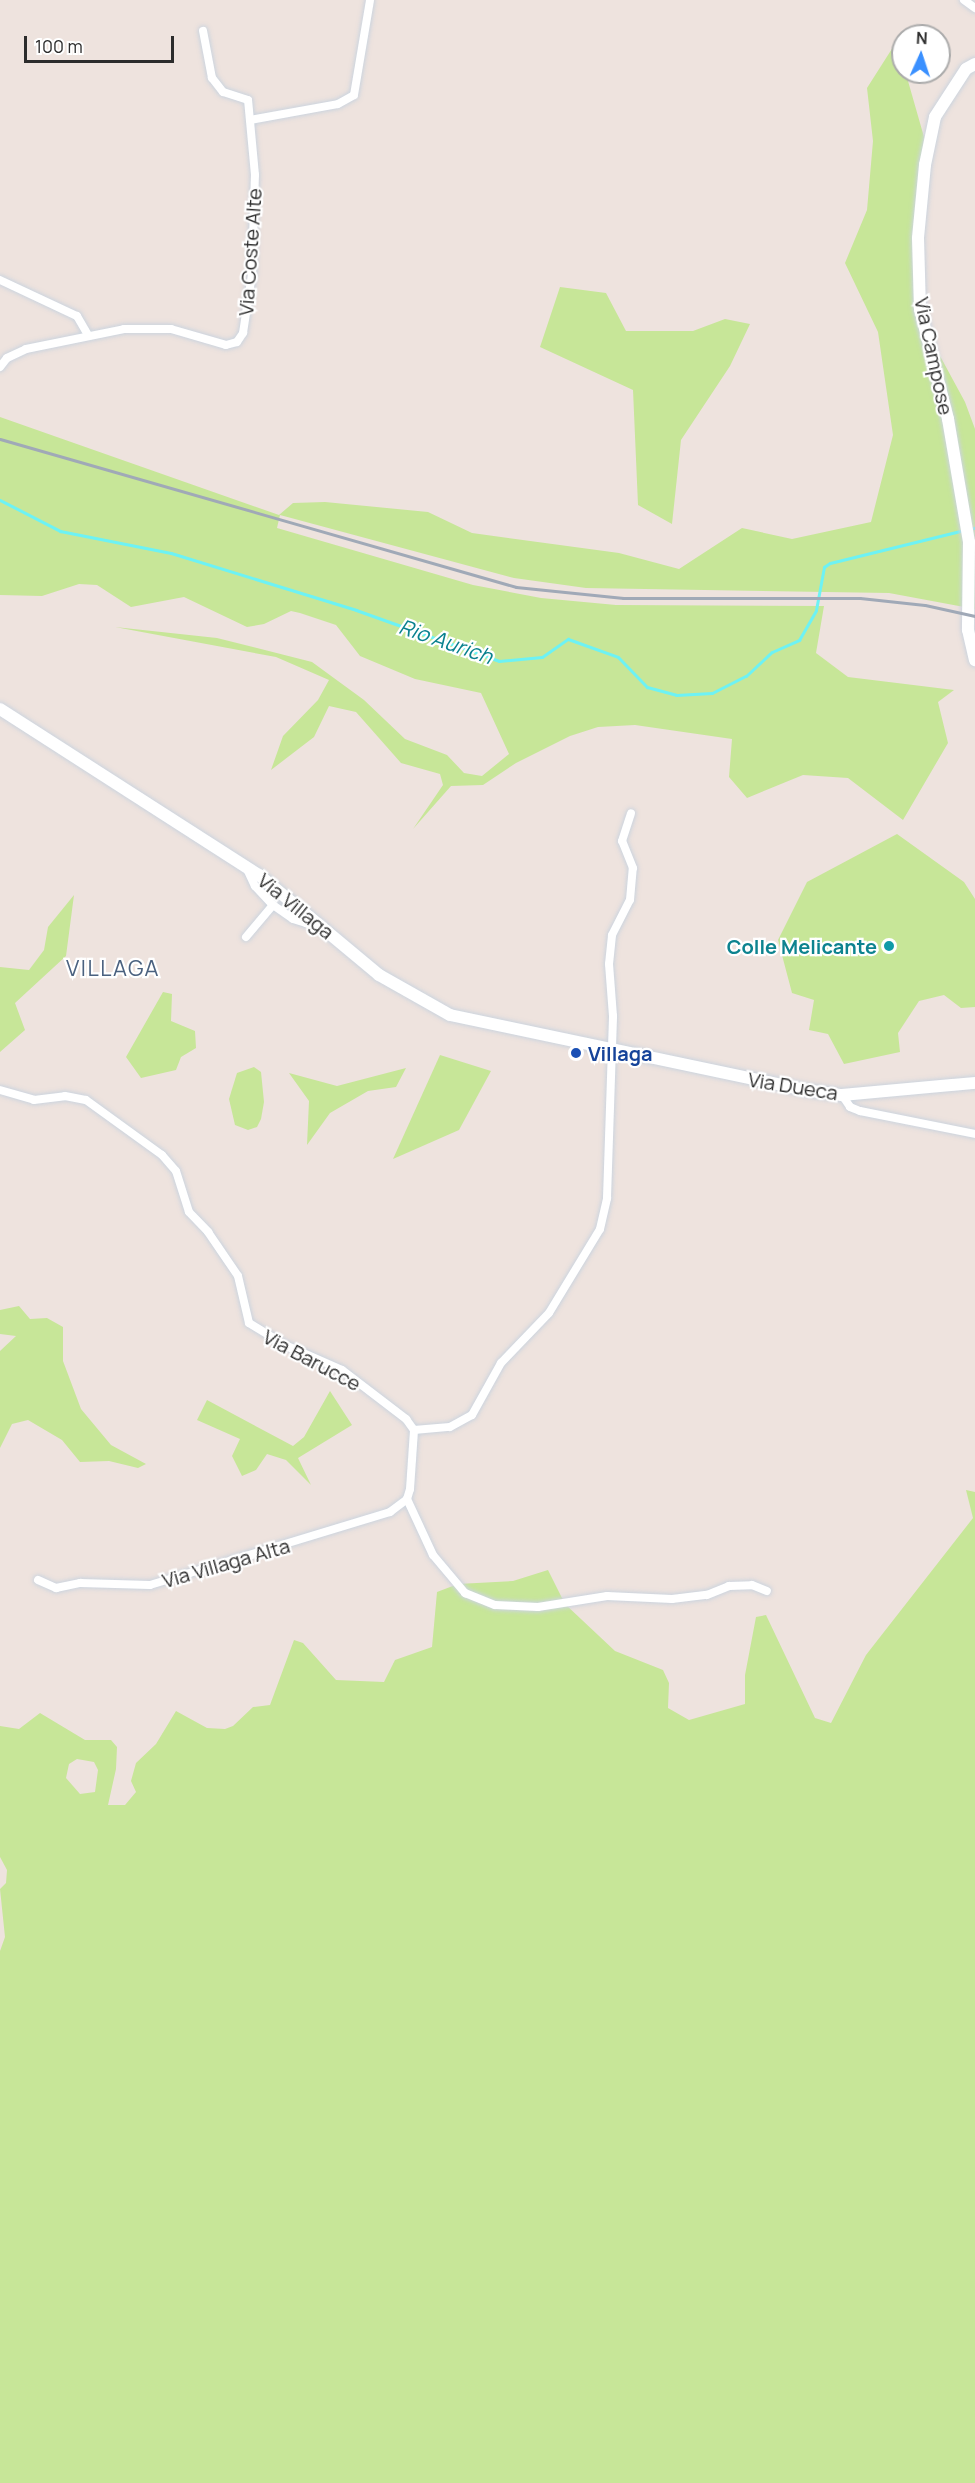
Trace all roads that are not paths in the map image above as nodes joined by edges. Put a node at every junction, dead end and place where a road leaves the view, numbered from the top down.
1 (370, 0) edge
2 (964, 0) edge
3 (975, 8) edge
4 (203, 31) dead end
5 (975, 64) edge
6 (250, 120) junction
7 (0, 280) edge
8 (88, 335) junction
9 (0, 367) edge
10 (975, 660) edge
11 (0, 709) edge
12 (631, 813) dead end
13 (246, 866) junction
14 (273, 905) junction
15 (314, 919) junction
16 (246, 937) dead end
17 (612, 1052) junction
18 (975, 1083) edge
19 (0, 1090) edge
20 (842, 1095) junction
21 (975, 1134) edge
22 (414, 1430) junction
23 (407, 1499) junction
24 (38, 1580) dead end
25 (767, 1591) dead end

1 - 6 street
2 - 3 street
4 - 6 street, Via Coste Alte
5 - 10 street, Via Campose
6 - 8 street, Via Coste Alte
7 - 8 street
8 - 9 street
11 - 13 street, Via Villaga
12 - 17 street
13 - 14 street
13 - 15 street, Via Villaga
14 - 15 street
14 - 16 street
15 - 17 street, Via Villaga
17 - 20 street, Via Dueca
17 - 22 street
18 - 20 street, Via Dueca
19 - 22 street, Via Barucce
20 - 21 street
22 - 23 street
23 - 24 street, Via Villaga Alta
23 - 25 street

